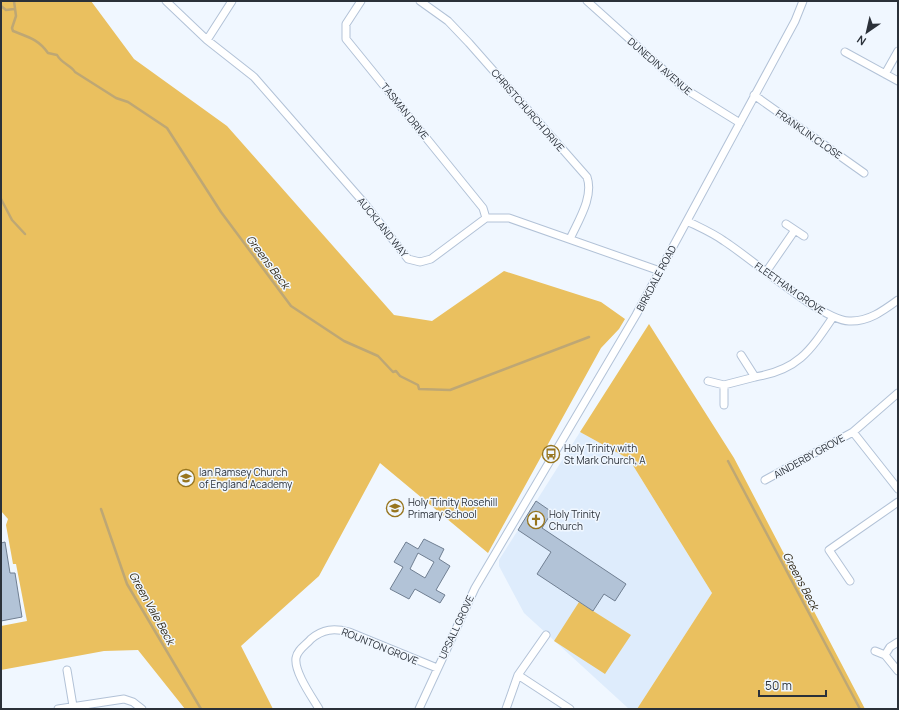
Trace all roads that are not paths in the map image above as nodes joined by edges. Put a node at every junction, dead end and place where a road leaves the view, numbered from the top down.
1 (166, 1) edge
2 (232, 1) edge
3 (361, 1) edge
4 (420, 1) edge
5 (587, 1) edge
6 (800, 2) edge
7 (207, 40) junction
8 (898, 51) edge
9 (845, 52) dead end
10 (885, 74) junction
11 (898, 81) edge
12 (754, 95) junction
13 (740, 123) junction
14 (864, 173) dead end
15 (486, 218) junction
16 (687, 221) junction
17 (786, 224) dead end
18 (795, 230) junction
19 (804, 236) dead end
20 (570, 239) junction
21 (660, 270) junction
22 (766, 272) junction
23 (898, 300) edge
24 (833, 317) junction
25 (741, 355) dead end
26 (755, 377) junction
27 (708, 381) dead end
28 (724, 385) junction
29 (898, 393) edge
30 (724, 405) dead end
31 (853, 432) junction
32 (765, 480) dead end
33 (898, 489) edge
34 (898, 502) edge
35 (498, 548) joint
36 (850, 581) dead end
37 (546, 635) dead end
38 (898, 642) edge
39 (875, 651) dead end
40 (885, 655) junction
41 (437, 668) junction
42 (67, 670) dead end
43 (898, 671) edge
44 (518, 675) junction
45 (73, 706) junction
46 (58, 709) edge
47 (142, 709) edge
48 (319, 709) edge
49 (419, 709) edge
50 (506, 709) edge
51 (570, 709) edge

1 - 7 street, AUCKLAND WAY
2 - 7 street
3 - 15 street, TASMAN DRIVE
4 - 20 street, CHRISTCHURCH DRIVE
5 - 13 street, DUNEDIN AVENUE
6 - 12 street, BIRKDALE ROAD
7 - 15 street, AUCKLAND WAY
8 - 10 street
9 - 10 street
10 - 11 street
12 - 13 street, BIRKDALE ROAD
12 - 14 street, FRANKLIN CLOSE
13 - 16 street, BIRKDALE ROAD
15 - 20 street
16 - 21 street, BIRKDALE ROAD
16 - 22 street, FLEETHAM GROVE
17 - 18 street
18 - 19 street
18 - 22 street
20 - 21 street
21 - 35 street, BIRKDALE ROAD
22 - 24 street, FLEETHAM GROVE
23 - 24 street, FLEETHAM GROVE
24 - 26 street
25 - 26 street
26 - 28 street
27 - 28 street
28 - 30 street
29 - 31 street, AINDERBY GROVE
31 - 32 street, AINDERBY GROVE
31 - 33 street, AINDERBY GROVE
34 - 36 street
35 - 41 street, UPSALL GROVE
37 - 44 street
38 - 40 street
39 - 40 street
40 - 43 street
41 - 48 street, ROUNTON GROVE
41 - 49 street, UPSALL GROVE
42 - 45 street
44 - 50 street
44 - 51 street
45 - 46 street
45 - 47 street

